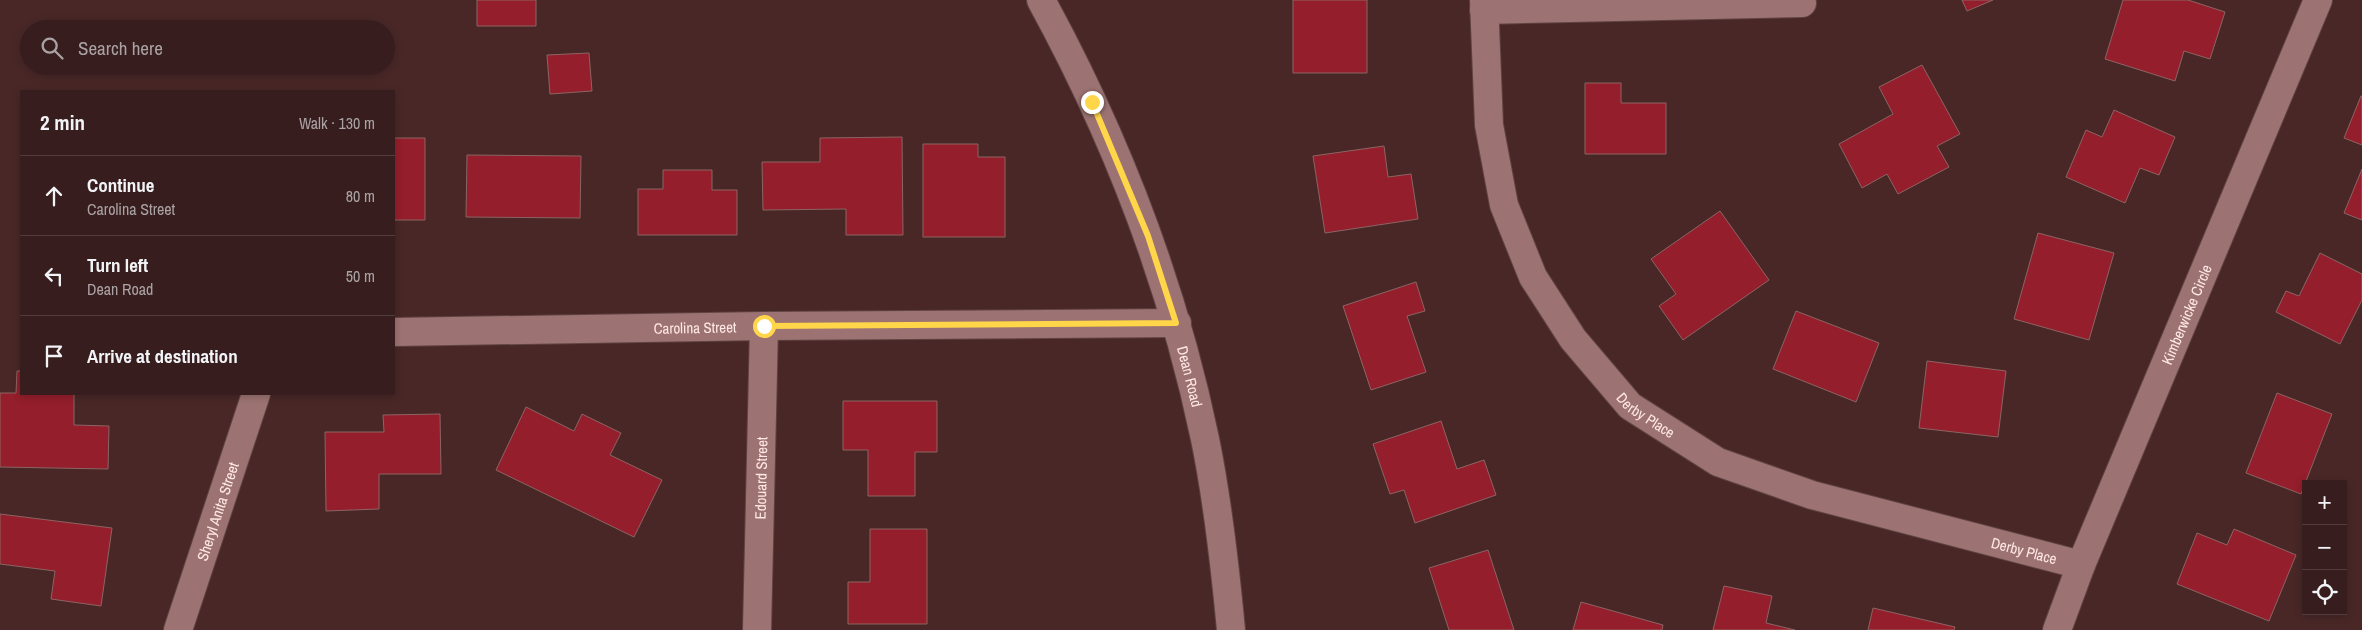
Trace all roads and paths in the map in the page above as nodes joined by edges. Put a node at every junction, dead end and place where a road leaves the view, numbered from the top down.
1 (1041, 0) edge
2 (2318, 0) edge
3 (1802, 3) dead end
4 (1484, 5) edge
5 (1176, 323) junction
6 (764, 326) junction
7 (395, 332) edge
8 (256, 395) edge
9 (2081, 565) junction
10 (178, 630) edge
11 (757, 630) edge
12 (1231, 630) edge
13 (2057, 630) edge

1 - 5 street, Dean Road
2 - 9 street, Kimberwicke Circle
3 - 4 street
4 - 9 street, Derby Place
5 - 6 street, Carolina Street
5 - 12 street, Dean Road
6 - 7 street, Carolina Street
6 - 11 street, Edouard Street
8 - 10 street, Sheryl Anita Street
9 - 13 street, Kimberwicke Circle

